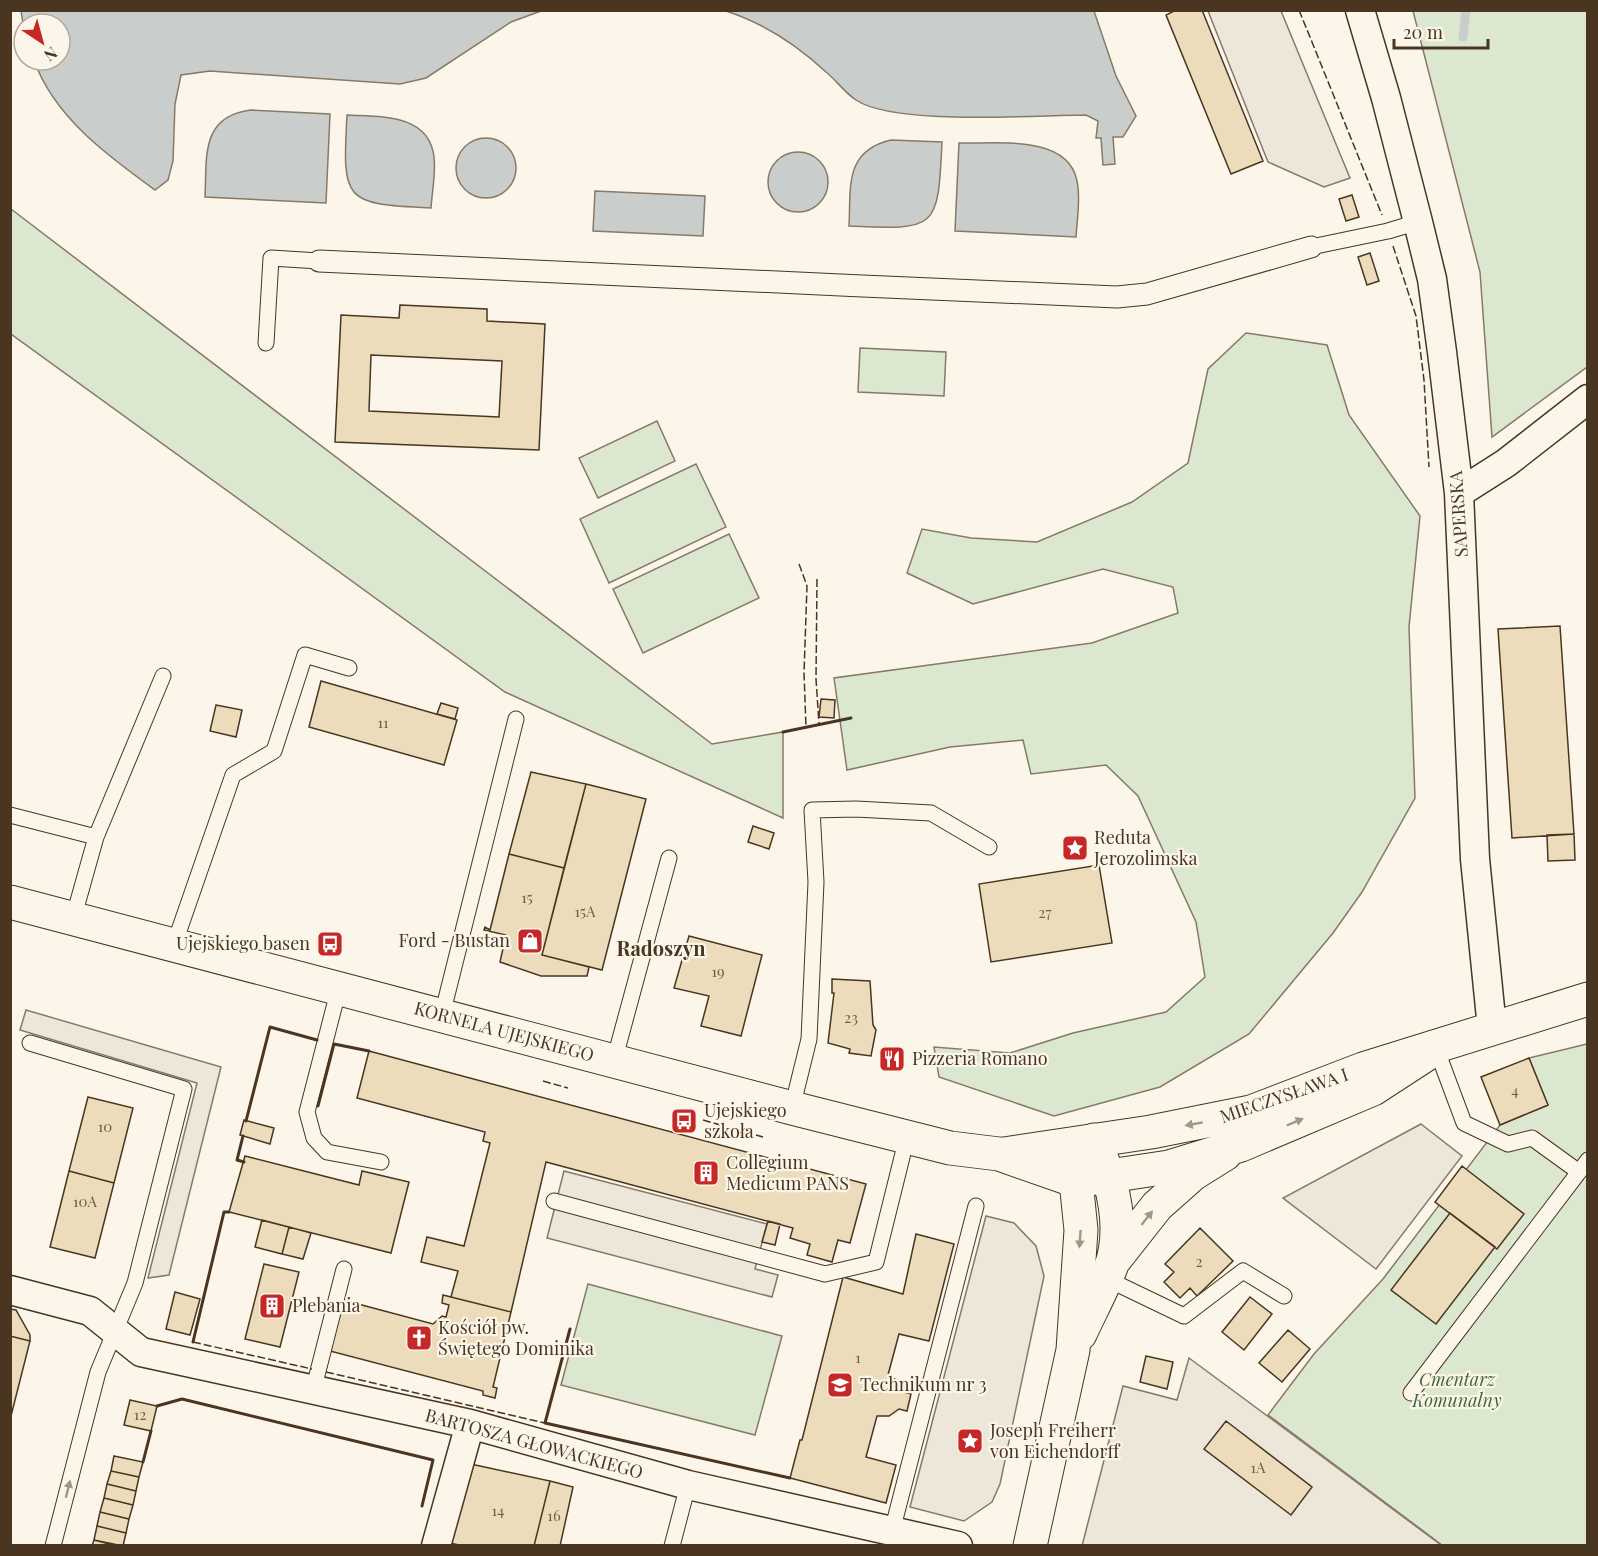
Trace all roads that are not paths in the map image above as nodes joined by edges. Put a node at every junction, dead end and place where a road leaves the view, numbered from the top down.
1 (1360, 10) edge
2 (1418, 222) junction
3 (1311, 247) joint
4 (319, 261) joint
5 (266, 343) dead end
6 (1587, 399) edge
7 (1459, 493) junction
8 (349, 668) dead end
9 (163, 676) dead end
10 (516, 719) dead end
11 (10, 815) edge
12 (96, 837) junction
13 (989, 847) dead end
14 (669, 858) dead end
15 (10, 902) edge
16 (74, 919) junction
17 (174, 945) junction
18 (339, 988) junction
19 (1587, 999) edge
20 (442, 1015) junction
21 (1492, 1028) junction
22 (30, 1043) dead end
23 (1436, 1048) junction
24 (614, 1060) junction
25 (792, 1108) junction
26 (907, 1137) junction
27 (1094, 1140) junction
28 (1241, 1144) junction
29 (999, 1154) junction
30 (381, 1162) dead end
31 (1583, 1166) edge
32 (1111, 1178) junction
33 (1076, 1181) junction
34 (554, 1202) dead end
35 (976, 1206) dead end
36 (344, 1269) dead end
37 (1108, 1271) junction
38 (10, 1290) edge
39 (1284, 1296) dead end
40 (115, 1331) junction
41 (1073, 1350) junction
42 (313, 1391) junction
43 (1411, 1393) dead end
44 (470, 1424) junction
45 (688, 1485) junction
46 (892, 1531) junction
47 (53, 1545) edge
48 (436, 1545) edge
49 (672, 1545) edge
50 (958, 1545) edge
51 (1030, 1545) edge

1 - 2 street, SAPERSKA
2 - 3 lane
2 - 7 street, SAPERSKA
3 - 4 street
4 - 5 lane
6 - 7 street
7 - 21 street, SAPERSKA
8 - 17 lane
9 - 12 lane
10 - 20 lane
11 - 12 lane
12 - 16 lane
13 - 25 lane
14 - 24 lane
15 - 16 main road, KORNELA UJEJSKIEGO
16 - 17 main road, KORNELA UJEJSKIEGO
17 - 18 main road, KORNELA UJEJSKIEGO
18 - 20 main road, KORNELA UJEJSKIEGO
18 - 30 lane
19 - 21 main road, MIECZYSŁAWA I
20 - 24 main road, KORNELA UJEJSKIEGO
21 - 23 main road, MIECZYSŁAWA I
22 - 40 lane
23 -> 27 main road, MIECZYSŁAWA I
28 -> 23 main road, MIECZYSŁAWA I
23 - 31 lane
24 - 25 main road, KORNELA UJEJSKIEGO
25 - 26 main road, KORNELA UJEJSKIEGO
26 - 29 main road, KORNELA UJEJSKIEGO
26 - 34 lane
27 - 29 main road, KORNELA UJEJSKIEGO
27 - 32 main road
27 - 33 main road
28 - 32 main road, MIECZYSŁAWA I
37 -> 28 main road
29 - 33 main road, KORNELA UJEJSKIEGO
31 - 43 lane
32 - 33 main road, KORNELA UJEJSKIEGO
32 - 37 main road
33 -> 41 main road
35 - 46 lane
36 - 42 lane
37 - 39 lane
37 - 41 main road
38 - 40 street, BARTOSZA GŁOWACKIEGO
40 - 42 street, BARTOSZA GŁOWACKIEGO
47 -> 40 lane
41 - 51 main road
42 - 44 street, BARTOSZA GŁOWACKIEGO
44 - 45 street, BARTOSZA GŁOWACKIEGO
44 - 48 street
45 - 46 street, BARTOSZA GŁOWACKIEGO
45 - 49 lane
46 - 50 street, BARTOSZA GŁOWACKIEGO

